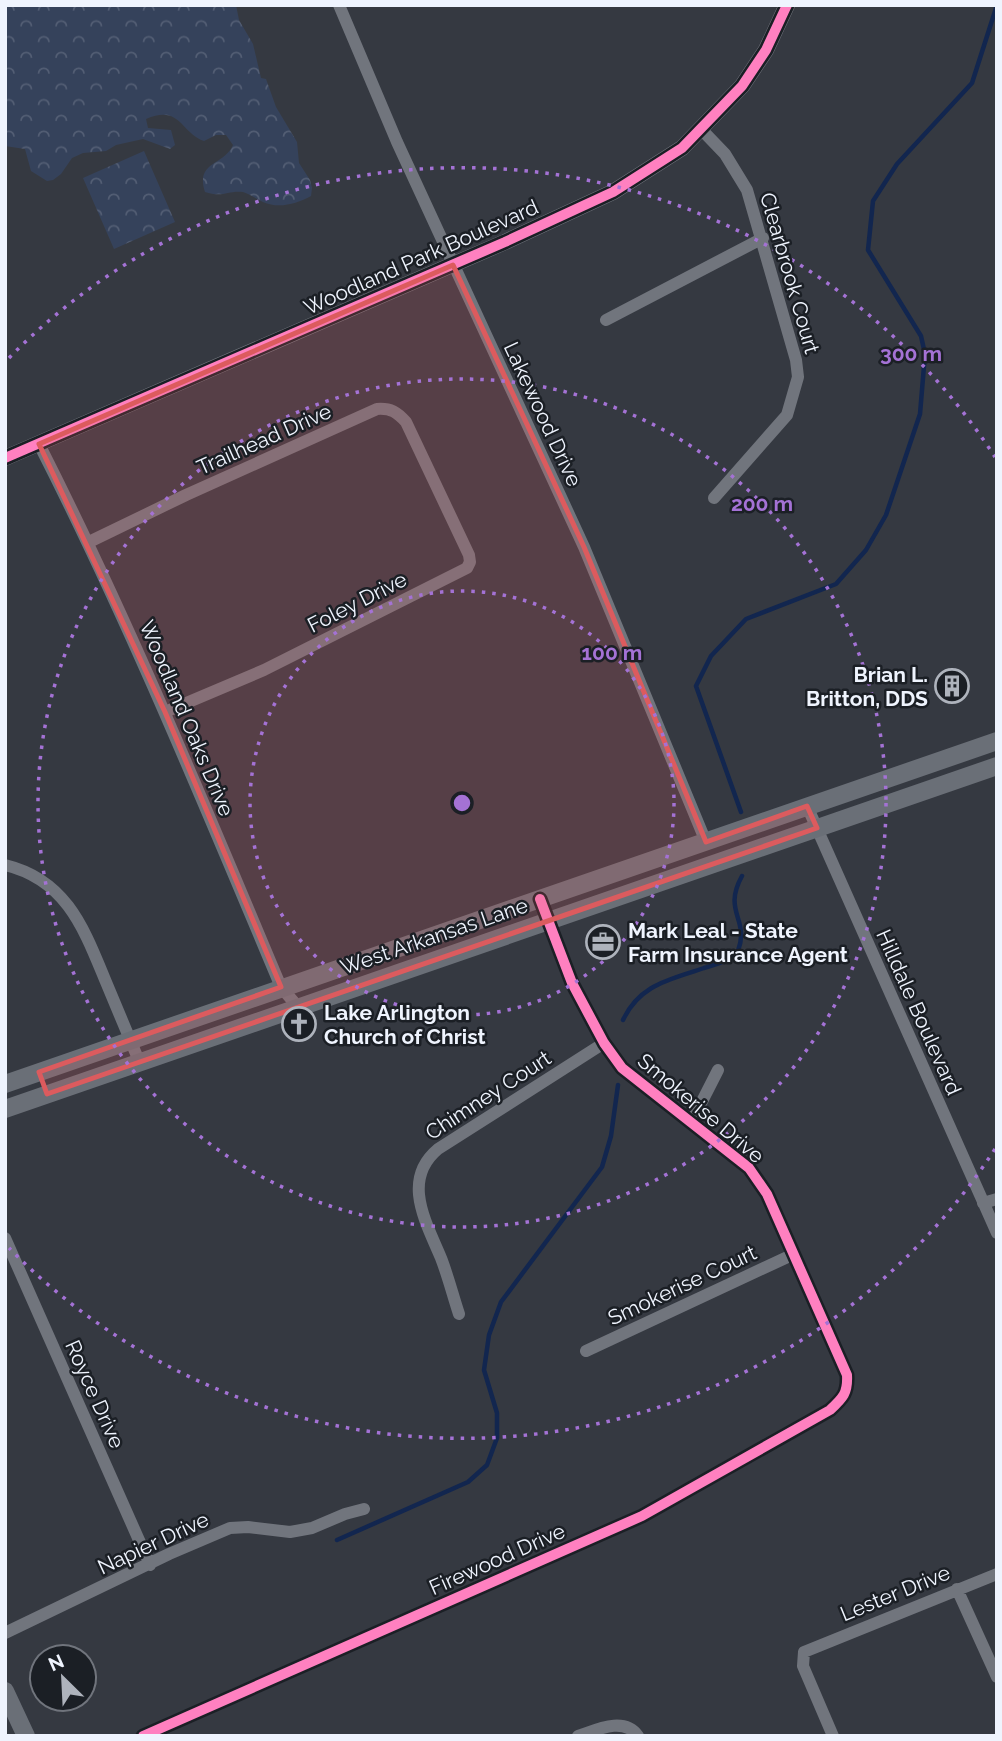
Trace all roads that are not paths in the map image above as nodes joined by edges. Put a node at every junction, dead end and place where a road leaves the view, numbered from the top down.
1 (339, 5) edge
2 (787, 5) edge
3 (701, 129) junction
4 (763, 238) junction
5 (453, 265) junction
6 (606, 320) dead end
7 (39, 444) junction
8 (5, 458) edge
9 (429, 470) joint
10 (714, 498) dead end
11 (89, 542) junction
12 (164, 712) junction
13 (997, 741) edge
14 (997, 766) edge
15 (807, 806) junction
16 (817, 828) junction
17 (706, 842) junction
18 (5, 865) edge
19 (540, 899) junction
20 (547, 921) junction
21 (281, 986) junction
22 (298, 1007) junction
23 (130, 1039) junction
24 (604, 1043) junction
25 (139, 1061) junction
26 (718, 1070) dead end
27 (38, 1072) junction
28 (5, 1084) edge
29 (47, 1094) junction
30 (5, 1109) edge
31 (691, 1123) junction
32 (997, 1199) edge
33 (984, 1203) junction
34 (997, 1233) edge
35 (5, 1238) edge
36 (794, 1254) junction
37 (459, 1314) dead end
38 (586, 1351) dead end
39 (848, 1388) joint
40 (364, 1509) dead end
41 (150, 1565) junction
42 (997, 1574) edge
43 (957, 1589) junction
44 (5, 1633) edge
45 (997, 1677) edge
46 (5, 1691) edge
47 (26, 1736) edge
48 (143, 1736) edge
49 (578, 1736) edge
50 (638, 1736) edge
51 (833, 1736) edge

1 - 5 street, Lakewood Drive
2 - 3 street, Woodland Park Boulevard
3 - 4 street, Clearbrook Court
3 - 5 street, Woodland Park Boulevard
4 - 6 street
4 - 10 street, Clearbrook Court
5 - 7 street, Woodland Park Boulevard
5 - 17 street, Lakewood Drive
7 - 8 street, Woodland Park Boulevard
7 - 11 street, Woodland Oaks Drive
9 - 11 street, Trailhead Drive
9 - 12 street, Foley Drive
11 - 12 street, Woodland Oaks Drive
12 - 21 street, Woodland Oaks Drive
13 - 15 main road, West Arkansas Lane
14 - 16 main road, West Arkansas Lane
15 - 16 street, Hilldale Boulevard
15 - 17 main road, West Arkansas Lane
16 - 20 main road, West Arkansas Lane
16 - 33 street, Hilldale Boulevard
17 - 19 main road, West Arkansas Lane
18 - 23 street
19 - 20 street, Smokerise Drive
19 - 21 main road, West Arkansas Lane
20 - 22 main road, West Arkansas Lane
20 - 24 street, Smokerise Drive
21 - 22 street, Woodland Oaks Drive
21 - 23 main road, West Arkansas Lane
22 - 25 main road, West Arkansas Lane
23 - 25 street
23 - 27 main road, West Arkansas Lane
24 - 31 street, Smokerise Drive
24 - 37 street, Chimney Court
25 - 29 main road, West Arkansas Lane
26 - 31 street, Smokerise Drive
27 - 28 main road, West Arkansas Lane
27 - 29 main road
29 - 30 main road, West Arkansas Lane
31 - 36 street, Smokerise Drive
32 - 33 street
33 - 34 street, Hilldale Boulevard
35 - 41 street, Royce Drive
36 - 38 street, Smokerise Court
36 - 39 street, Smokerise Drive
39 - 48 street, Firewood Drive
40 - 41 street, Napier Drive
41 - 44 street, Napier Drive
42 - 43 street, Lester Drive
43 - 45 street
43 - 51 street, Lester Drive
46 - 47 main road
49 - 50 street

